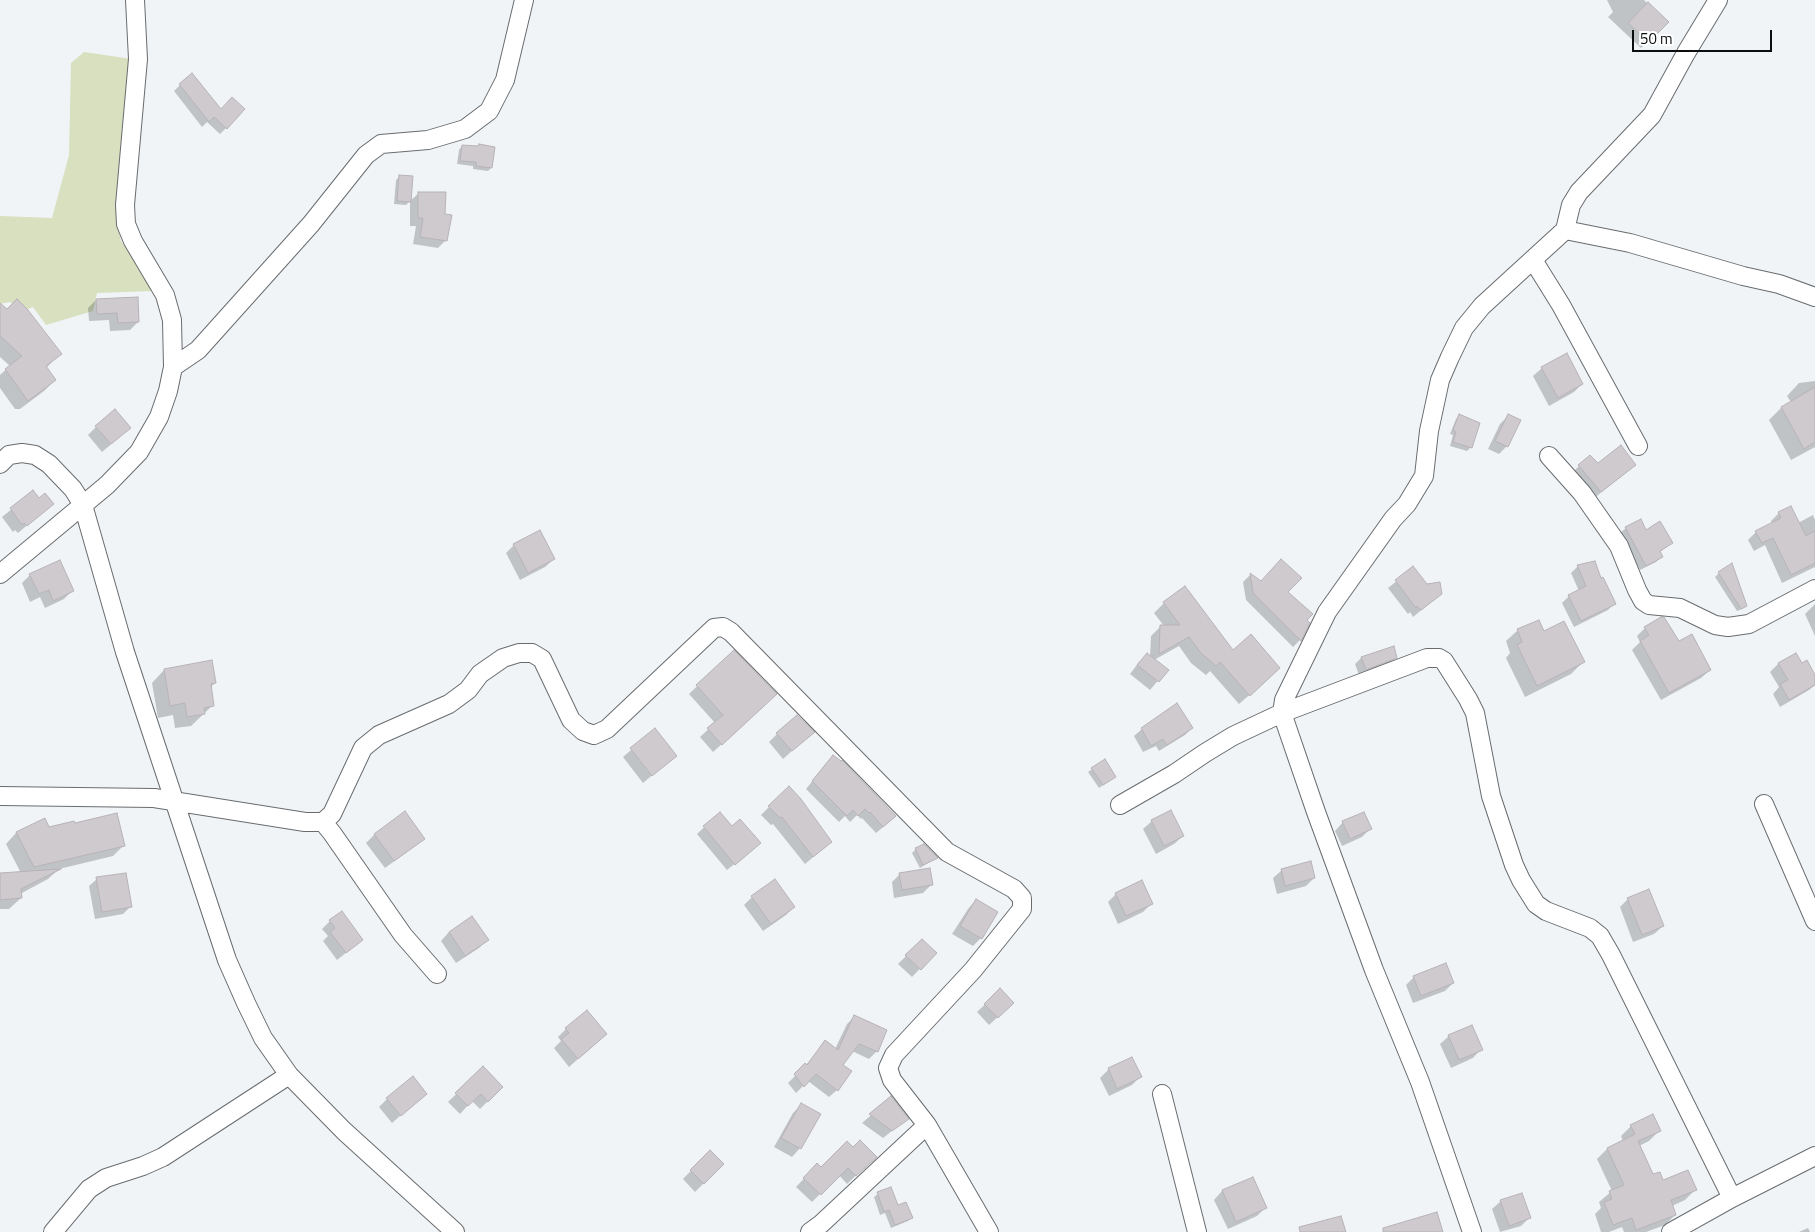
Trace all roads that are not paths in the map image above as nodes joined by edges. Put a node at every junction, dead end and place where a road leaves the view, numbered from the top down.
1 (135, 0) edge
2 (524, 0) edge
3 (1718, 0) edge
4 (1565, 230) junction
5 (1533, 260) junction
6 (1815, 297) edge
7 (173, 368) junction
8 (1638, 446) dead end
9 (1549, 456) dead end
10 (0, 464) edge
11 (83, 505) junction
12 (0, 574) edge
13 (1815, 588) edge
14 (1282, 713) junction
15 (0, 796) edge
16 (175, 802) junction
17 (1764, 804) dead end
18 (1120, 805) dead end
19 (323, 822) junction
20 (1810, 897) edge
21 (1815, 921) edge
22 (437, 974) dead end
23 (289, 1075) junction
24 (1162, 1094) dead end
25 (927, 1125) junction
26 (1815, 1156) edge
27 (1732, 1198) junction
28 (54, 1232) edge
29 (455, 1232) edge
30 (810, 1232) edge
31 (989, 1232) edge
32 (1197, 1232) edge
33 (1472, 1232) edge
34 (1672, 1232) edge

1 - 7 street
2 - 7 street
3 - 4 street
4 - 5 street
4 - 6 street
5 - 8 street
5 - 14 street
7 - 11 street
9 - 13 street
10 - 11 street
11 - 12 street
11 - 16 street
14 - 18 street
14 - 27 street
14 - 33 street
15 - 16 street
16 - 19 street
16 - 23 street
17 - 20 street
19 - 22 street
19 - 25 street
20 - 21 street
23 - 28 street
23 - 29 street
24 - 32 street
25 - 30 street
25 - 31 street
26 - 27 street
27 - 34 street

